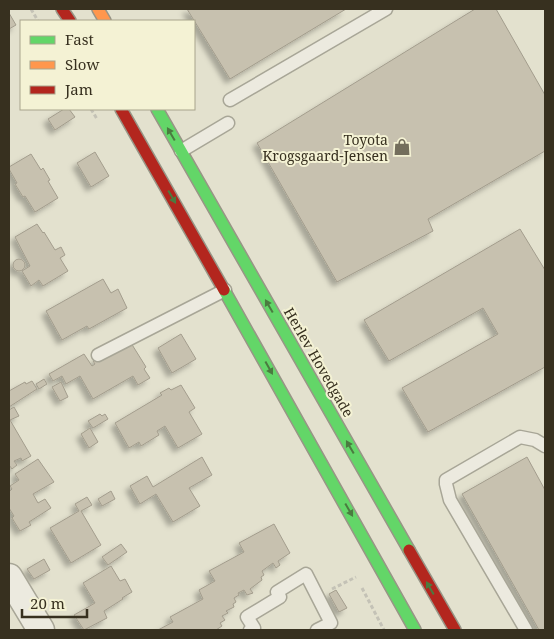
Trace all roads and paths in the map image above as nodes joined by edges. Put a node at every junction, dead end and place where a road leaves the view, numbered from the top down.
1 (31, 9) edge
2 (62, 9) edge
3 (98, 9) edge
4 (386, 9) edge
5 (37, 20) edge
6 (69, 20) edge
7 (104, 20) edge
8 (230, 100) dead end
9 (122, 110) edge
10 (157, 110) edge
11 (228, 123) dead end
12 (181, 151) junction
13 (225, 290) junction
14 (98, 355) dead end
15 (545, 446) edge
16 (9, 577) edge
17 (356, 577) dead end
18 (318, 596) junction
19 (41, 630) edge
20 (250, 630) edge
21 (317, 630) edge
22 (415, 630) edge
23 (455, 630) edge
24 (526, 630) edge

1 - 5 path
2 - 6 main road
3 - 7 main road
4 - 8 lane
9 -> 13 main road
12 -> 10 main road, Herlev Hovedgade
11 - 12 lane
23 -> 12 main road, Herlev Hovedgade
13 - 14 lane
13 -> 22 main road
15 - 24 lane
16 - 19 street
17 - 18 path
18 - 20 lane
18 - 21 lane

